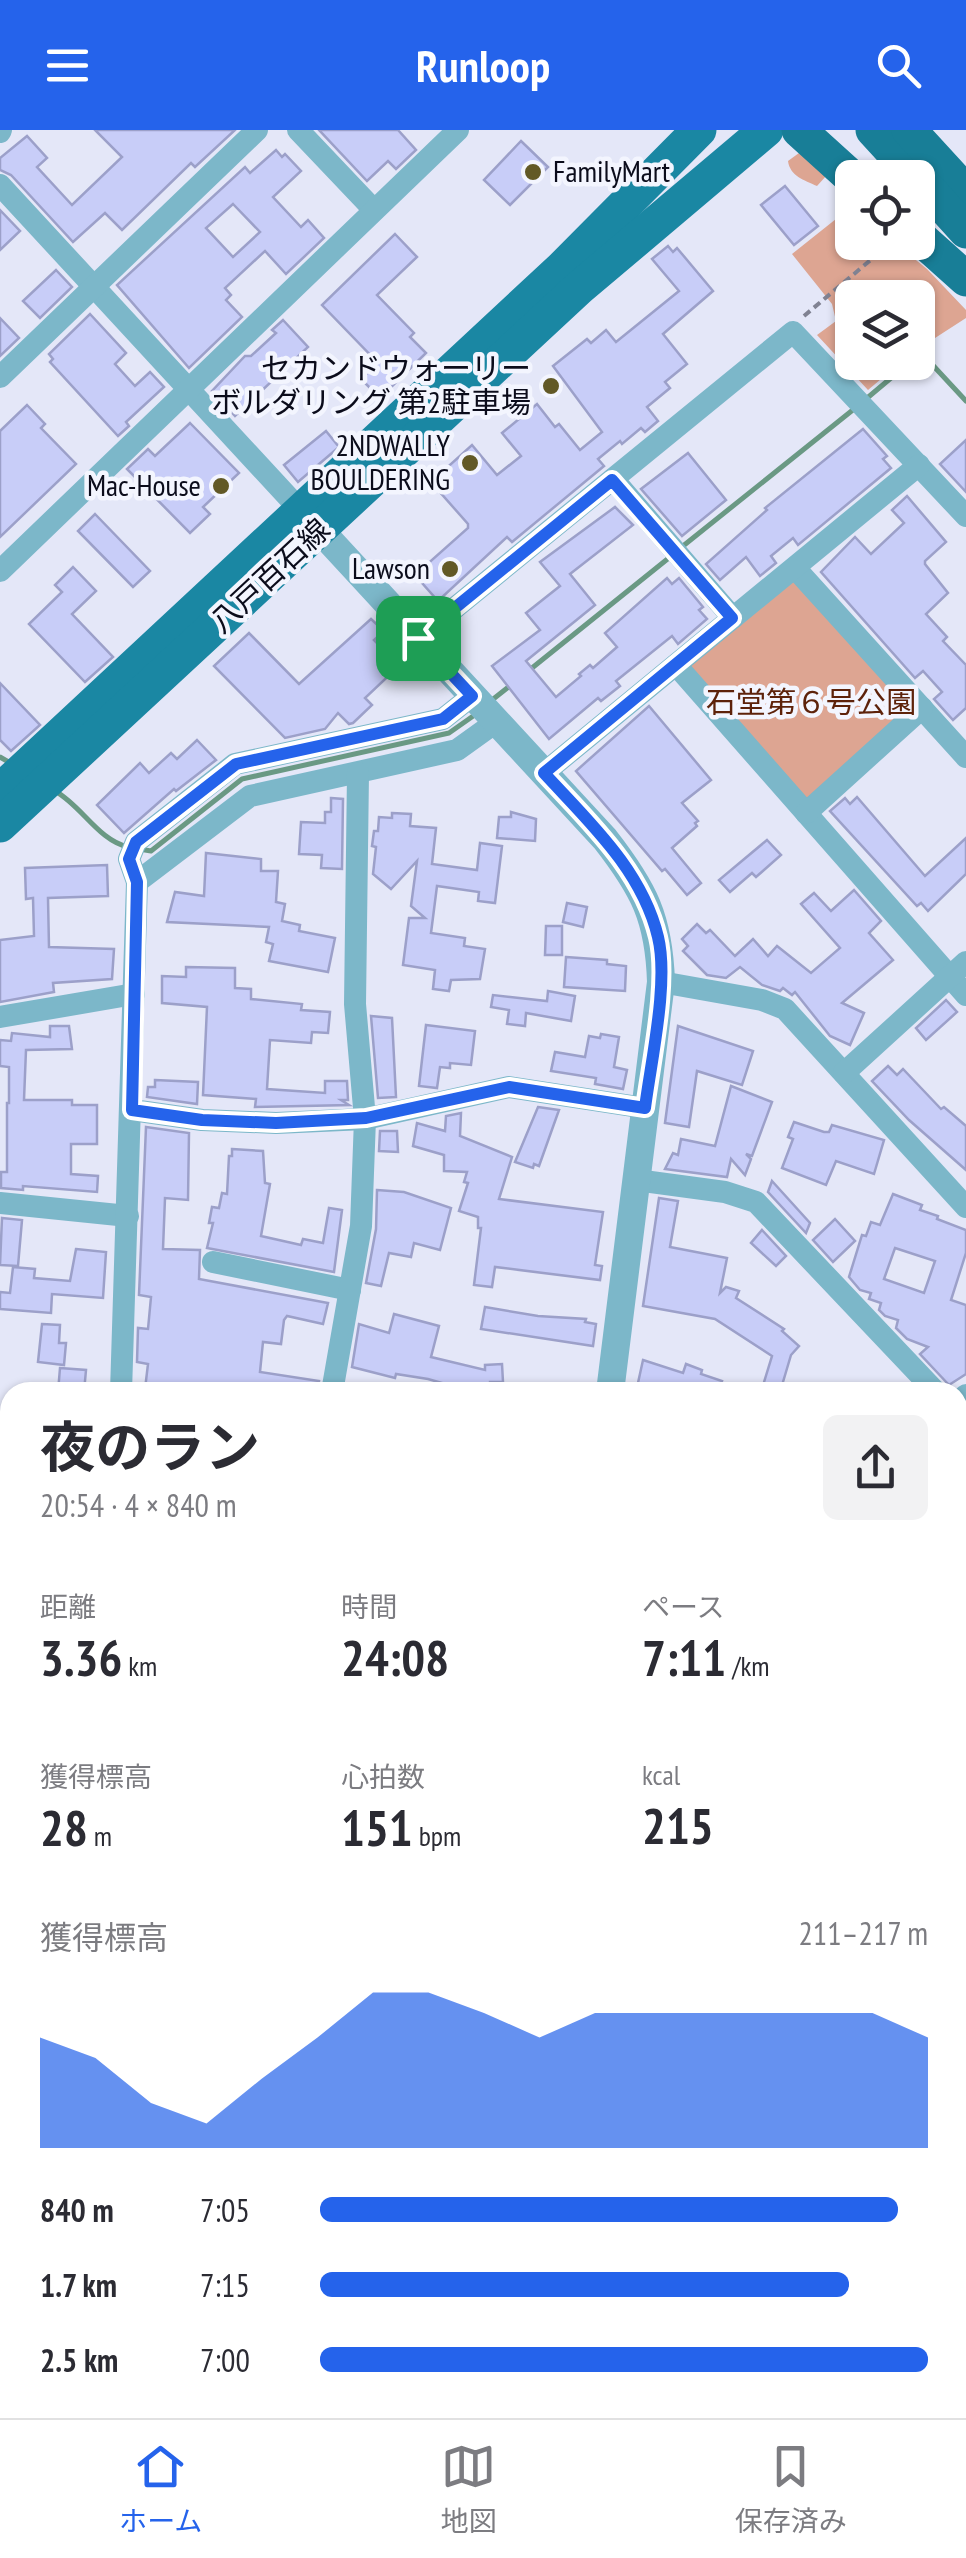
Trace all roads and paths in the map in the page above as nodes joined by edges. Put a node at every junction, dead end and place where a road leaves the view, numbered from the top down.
1 (257, 130) edge
2 (298, 130) edge
3 (458, 130) edge
4 (699, 130) edge
5 (766, 130) edge
6 (799, 130) edge
7 (873, 130) edge
8 (909, 130) edge
9 (900, 160) edge
10 (835, 163) edge
11 (0, 184) edge
12 (966, 192) edge
13 (935, 197) edge
14 (374, 210) junction
15 (966, 231) edge
16 (935, 252) edge
17 (871, 260) edge
18 (966, 280) edge
19 (94, 287) junction
20 (798, 321) dead end
21 (0, 377) edge
22 (189, 390) junction
23 (919, 465) junction
24 (612, 480) junction
25 (966, 516) edge
26 (311, 521) junction
27 (795, 568) junction
28 (0, 570) edge
29 (732, 618) junction
30 (418, 638) junction
31 (676, 665) junction
32 (472, 696) junction
33 (922, 708) junction
34 (496, 722) junction
35 (966, 757) edge
36 (358, 773) junction
37 (544, 773) junction
38 (0, 791) edge
39 (806, 813) junction
40 (0, 826) edge
41 (137, 882) junction
42 (958, 969) edge
43 (661, 982) junction
44 (134, 994) junction
45 (966, 996) edge
46 (0, 1017) edge
47 (844, 1073) junction
48 (645, 1108) junction
49 (132, 1110) junction
50 (366, 1118) junction
51 (636, 1180) junction
52 (0, 1203) edge
53 (966, 1207) edge
54 (128, 1216) junction
55 (213, 1262) dead end
56 (350, 1290) junction
57 (121, 1382) edge
58 (334, 1382) edge
59 (611, 1382) edge
60 (927, 1382) edge

1 - 19 street
2 - 14 street
3 - 14 street
4 - 26 main road, 八戸百石線
5 - 26 main road, 八戸百石線
6 - 10 highway
7 - 9 highway
8 - 12 highway
11 - 19 street
13 - 15 highway
14 - 22 street
16 - 18 highway
17 - 20 path
19 - 21 street
19 - 22 street
22 - 26 street
22 - 28 street
23 - 24 street
23 - 25 street
23 - 27 street
24 - 29 street
24 - 30 street
26 - 30 street
26 - 38 main road, 八戸百石線
26 - 40 main road, 八戸百石線
27 - 29 street
27 - 33 street
29 - 31 street
30 - 32 street
31 - 37 street
31 - 39 street
32 - 34 street
32 - 41 street
33 - 35 street
33 - 39 street
34 - 36 street
34 - 37 street
36 - 41 street
36 - 50 street
37 - 43 street
39 - 42 street
41 - 44 street
42 - 45 street
42 - 47 street
43 - 47 street
43 - 48 street
44 - 46 street
44 - 49 street
47 - 53 street
48 - 50 street
48 - 51 street
49 - 50 street
49 - 54 street
50 - 56 street
51 - 59 street
51 - 60 street
52 - 54 street
54 - 57 street
55 - 56 street
56 - 58 street

